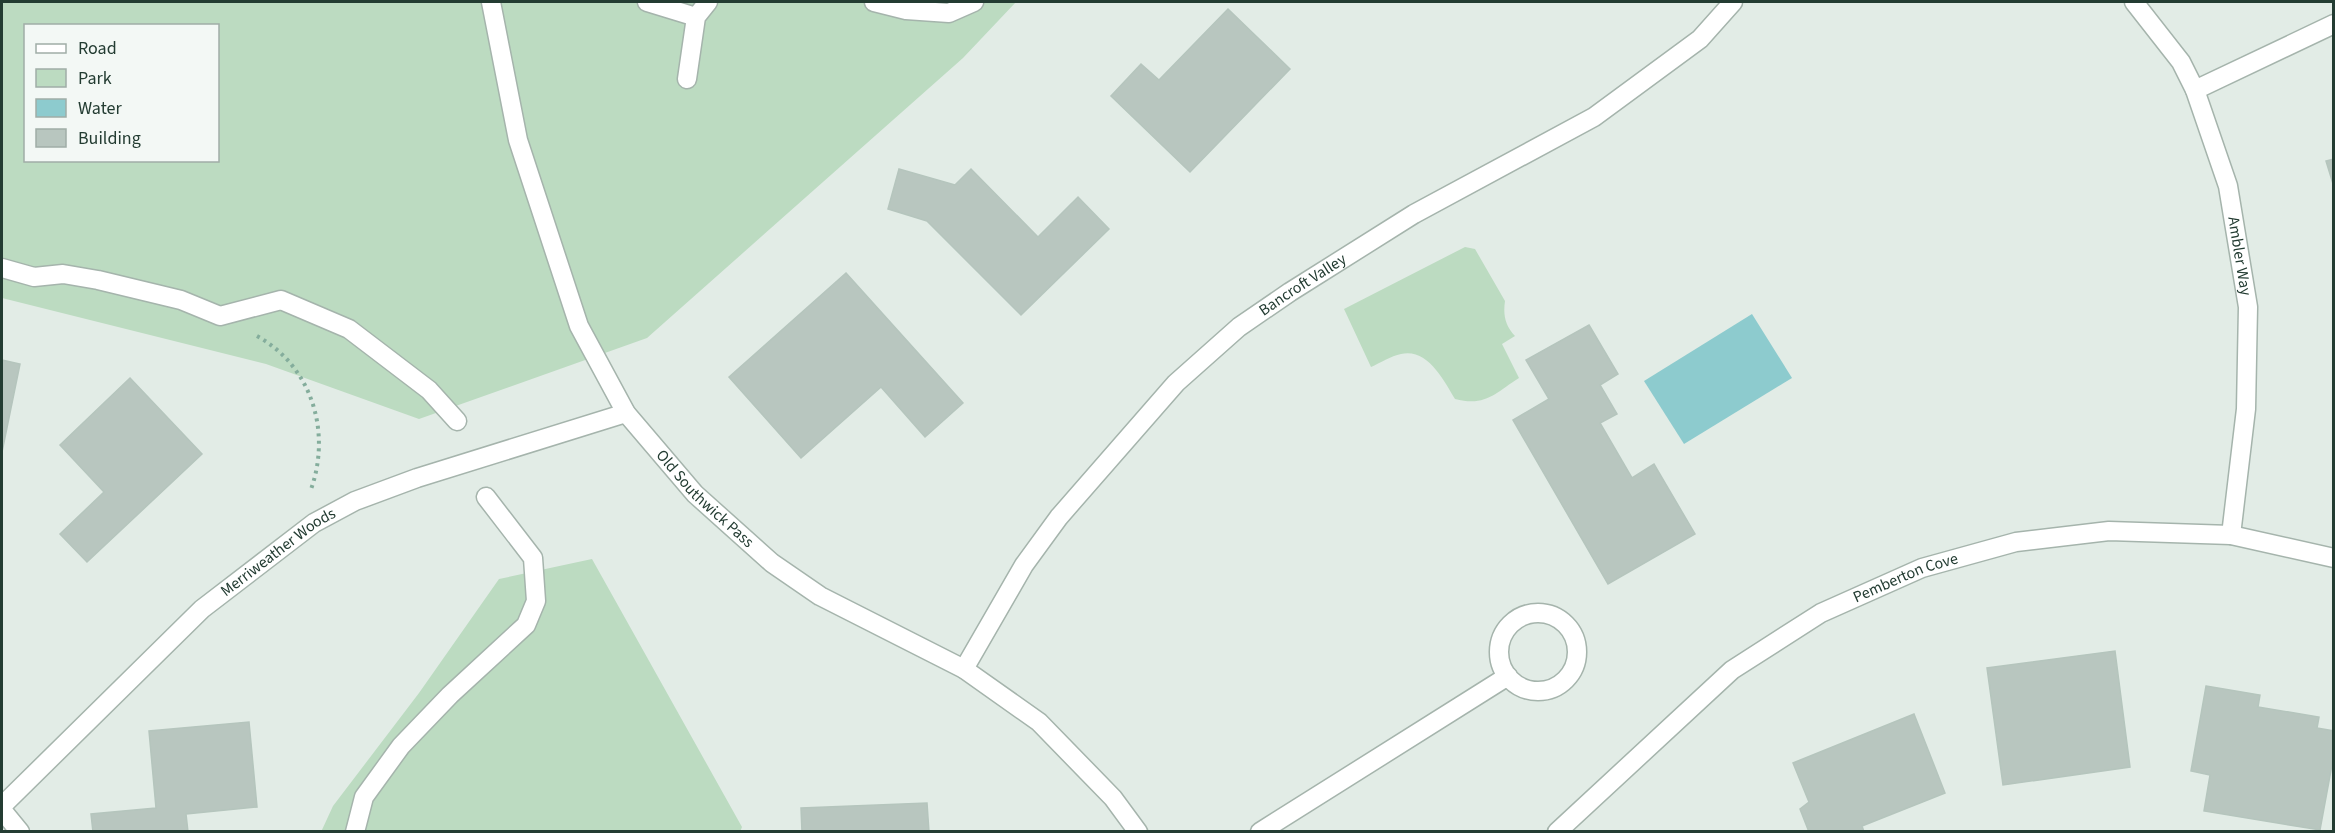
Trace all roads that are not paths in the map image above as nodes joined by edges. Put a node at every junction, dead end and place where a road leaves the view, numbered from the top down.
1 (491, 2) edge
2 (648, 2) edge
3 (708, 2) edge
4 (874, 2) edge
5 (974, 2) edge
6 (1733, 2) edge
7 (2134, 2) edge
8 (696, 17) junction
9 (2334, 24) edge
10 (687, 79) dead end
11 (2195, 90) junction
12 (2, 268) edge
13 (626, 413) junction
14 (457, 421) dead end
15 (486, 497) dead end
16 (2231, 535) junction
17 (2334, 558) edge
18 (964, 669) junction
19 (1508, 676) junction
20 (2, 808) edge
21 (20, 831) edge
22 (355, 831) edge
23 (1138, 831) edge
24 (1260, 831) edge
25 (1557, 831) edge

1 - 13 street, Old Southwick Pass
2 - 8 street
3 - 8 street
4 - 5 street
6 - 18 street, Bancroft Valley
7 - 11 street, Ambler Way
8 - 10 street
9 - 11 street
11 - 16 street, Ambler Way
12 - 14 street
13 - 18 street, Old Southwick Pass
13 - 20 street, Merriweather Woods
15 - 22 street
16 - 17 street, Pemberton Cove
16 - 25 street, Pemberton Cove
18 - 23 street, Old Southwick Pass
19 - 19 street
19 - 24 street
20 - 21 street

